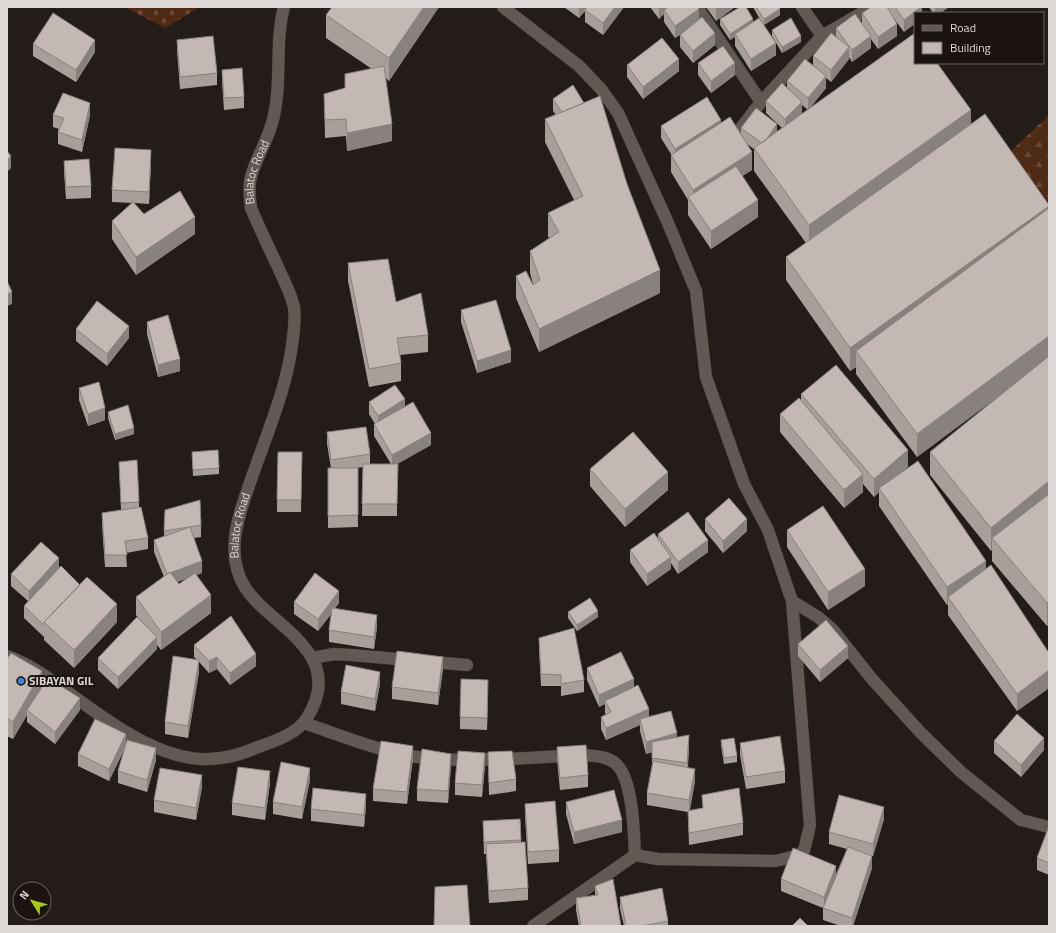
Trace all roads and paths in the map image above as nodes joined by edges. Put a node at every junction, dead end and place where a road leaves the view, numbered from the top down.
1 (284, 7) edge
2 (503, 7) edge
3 (697, 7) edge
4 (802, 7) edge
5 (872, 7) edge
6 (822, 36) junction
7 (761, 102) junction
8 (738, 132) edge
9 (792, 601) junction
10 (7, 656) edge
11 (312, 658) junction
12 (467, 665) dead end
13 (304, 723) junction
14 (1049, 827) edge
15 (635, 855) junction
16 (533, 926) edge

1 - 11 street, Balatoc Road
2 - 9 street
3 - 7 street
4 - 6 street
5 - 6 street
6 - 7 street
7 - 8 street
9 - 14 street
9 - 15 street
10 - 13 street, Balatoc Road
11 - 12 street
11 - 13 street, Balatoc Road
13 - 15 street
15 - 16 street

